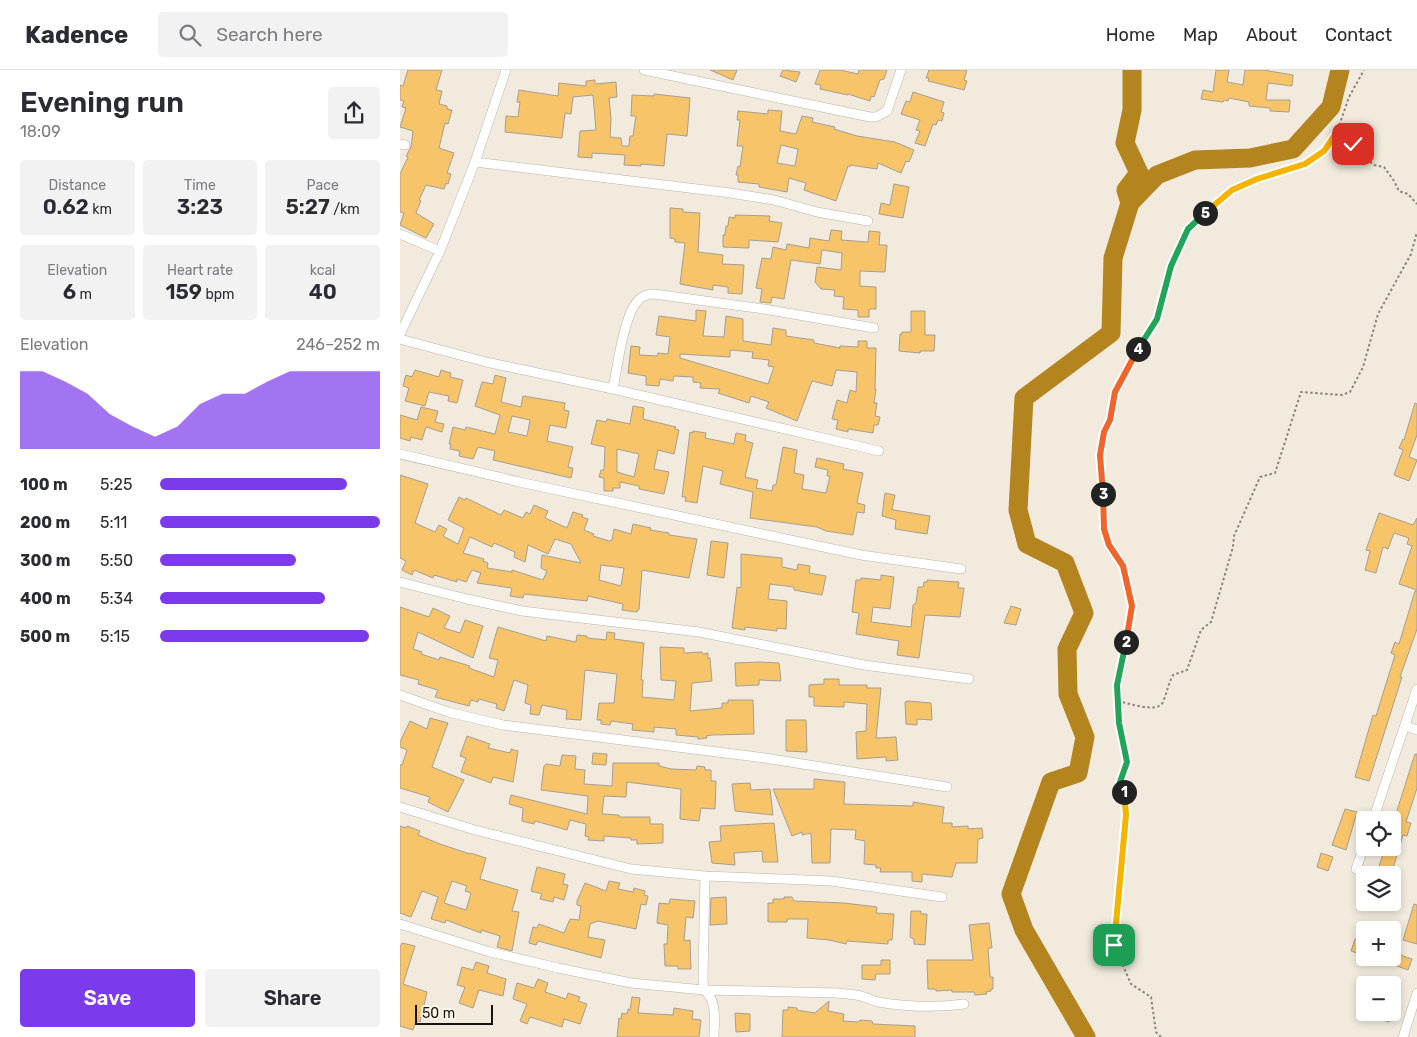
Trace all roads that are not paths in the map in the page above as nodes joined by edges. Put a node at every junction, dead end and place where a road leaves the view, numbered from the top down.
1 (506, 70) edge
2 (644, 70) edge
3 (901, 70) edge
4 (475, 162) junction
5 (868, 221) dead end
6 (400, 234) edge
7 (440, 251) junction
8 (874, 328) dead end
9 (400, 334) edge
10 (400, 339) edge
11 (613, 389) junction
12 (879, 452) dead end
13 (400, 454) edge
14 (961, 570) dead end
15 (400, 582) edge
16 (969, 680) dead end
17 (1417, 689) edge
18 (400, 695) edge
19 (1406, 726) junction
20 (1417, 730) edge
21 (947, 787) dead end
22 (400, 807) edge
23 (1376, 811) edge
24 (705, 876) junction
25 (942, 897) dead end
26 (400, 924) edge
27 (704, 990) junction
28 (1417, 994) edge
29 (964, 1004) dead end
30 (714, 1037) edge
31 (1403, 1037) edge

1 - 4 street
2 - 3 street
4 - 5 street
4 - 7 street
6 - 7 street
7 - 9 street
8 - 11 street
10 - 11 street
11 - 12 street
13 - 14 street
15 - 16 street
17 - 19 street
18 - 21 street
19 - 20 street
19 - 23 street
22 - 24 street
24 - 25 street
24 - 27 street
26 - 27 street
27 - 29 street
27 - 30 street
28 - 31 street

